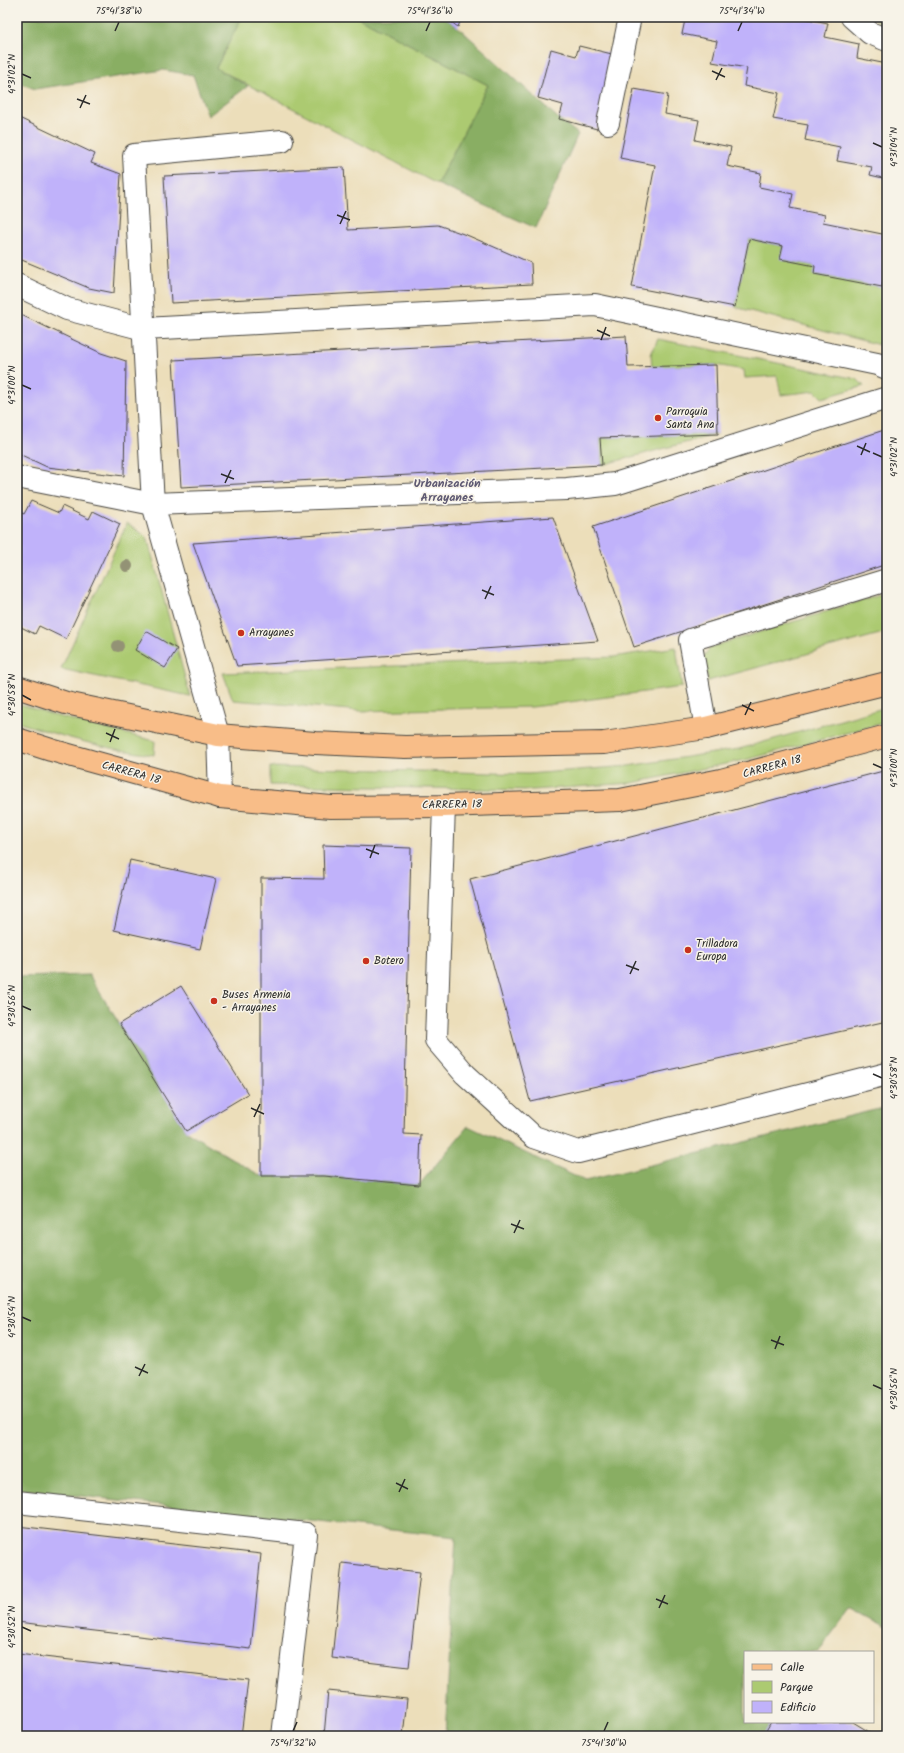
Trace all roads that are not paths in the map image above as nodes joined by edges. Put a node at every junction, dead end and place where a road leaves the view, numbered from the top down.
1 (852, 17) edge
2 (628, 26) edge
3 (887, 40) edge
4 (608, 123) dead end
5 (282, 141) dead end
6 (17, 285) edge
7 (144, 329) junction
8 (887, 368) edge
9 (887, 398) edge
10 (17, 477) edge
11 (153, 504) junction
12 (887, 580) edge
13 (887, 683) edge
14 (17, 687) edge
15 (706, 728) junction
16 (218, 735) junction
17 (887, 736) edge
18 (17, 739) edge
19 (220, 797) junction
20 (444, 806) junction
21 (887, 1074) edge
22 (17, 1502) edge
23 (283, 1736) edge

1 - 3 street
2 - 4 street
5 - 7 street
6 - 7 street
7 - 8 street
7 - 11 street
9 - 11 street
10 - 11 street
11 - 16 street
12 - 15 street
13 - 15 main road
14 - 16 main road
15 - 16 main road
16 - 19 street
17 - 20 main road, CARRERA 18
18 - 19 main road, CARRERA 18
19 - 20 main road, CARRERA 18
20 - 21 street
22 - 23 street

